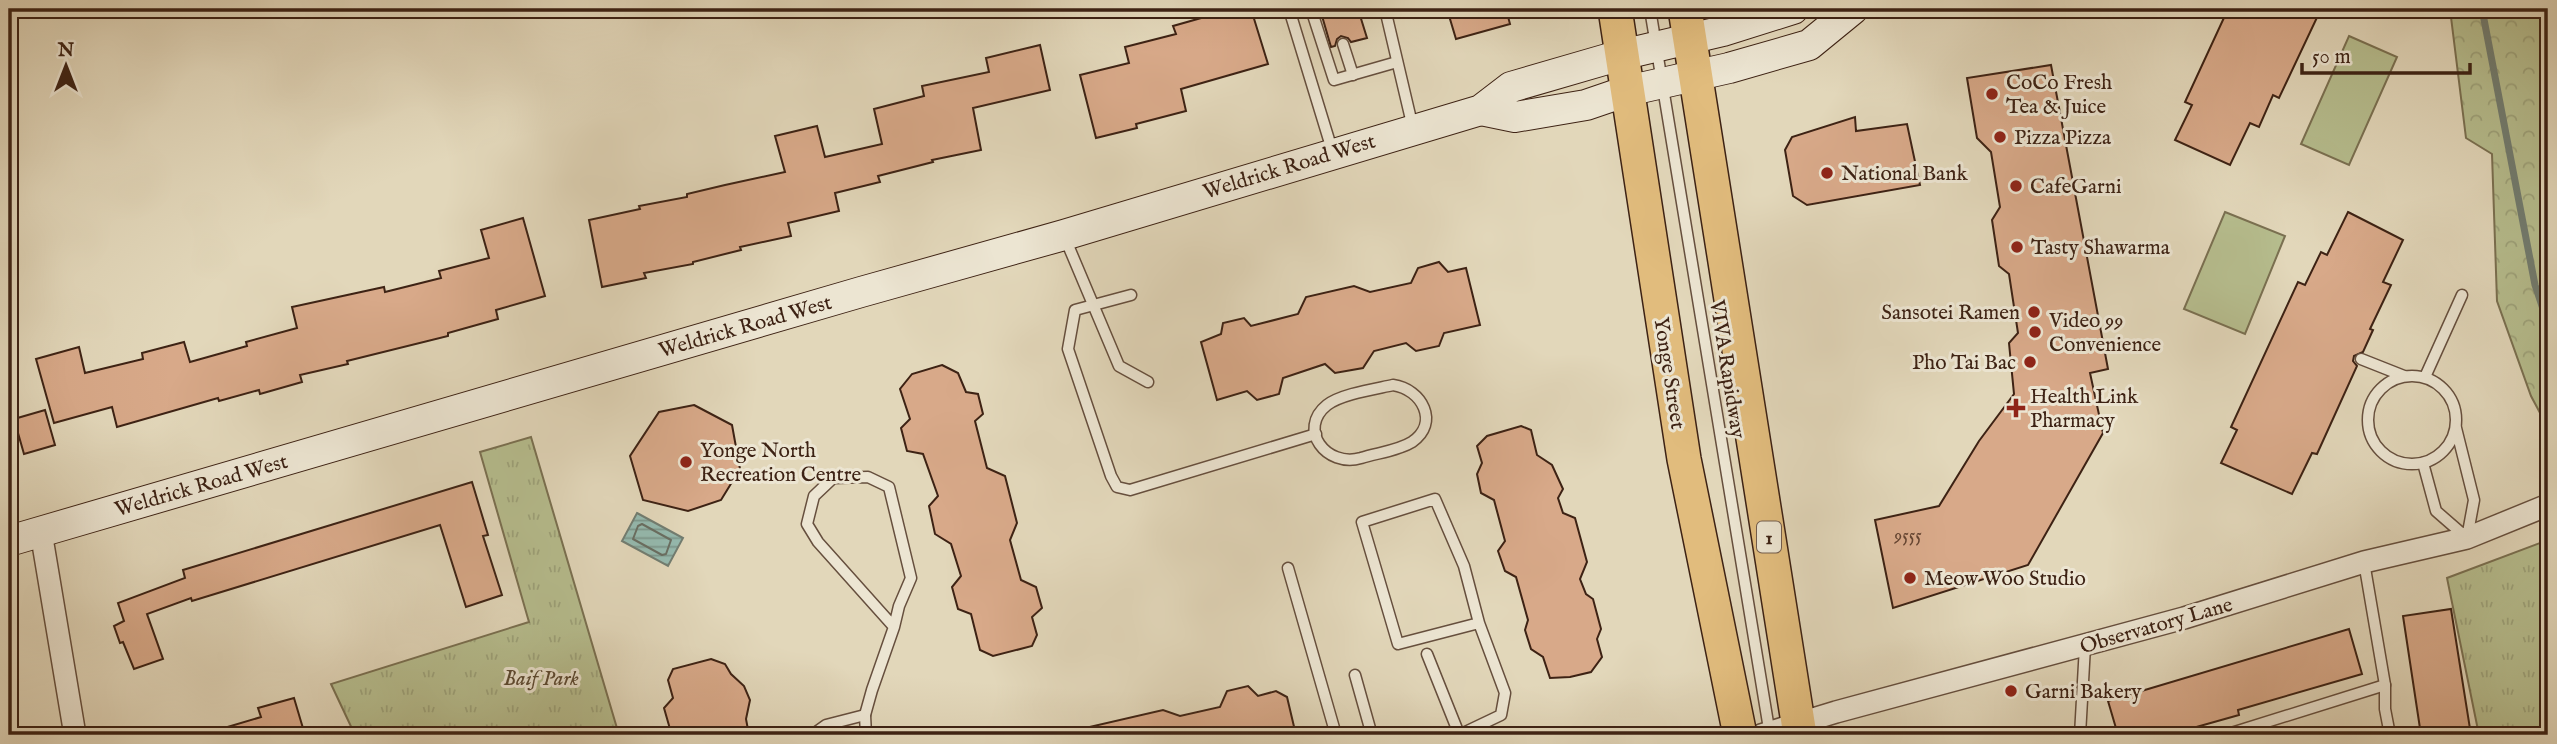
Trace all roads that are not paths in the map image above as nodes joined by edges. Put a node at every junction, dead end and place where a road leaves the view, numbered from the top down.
1 (1289, 9) edge
2 (1311, 9) edge
3 (1385, 9) edge
4 (1615, 9) edge
5 (1650, 9) edge
6 (1793, 9) edge
7 (1853, 9) edge
8 (1688, 24) edge
9 (1343, 44) dead end
10 (1656, 48) junction
11 (1621, 55) junction
12 (1397, 62) junction
13 (1353, 75) junction
14 (1695, 77) junction
15 (1662, 84) junction
16 (1627, 91) junction
17 (1481, 110) junction
18 (1413, 128) junction
19 (1333, 153) junction
20 (1064, 235) junction
21 (1131, 295) dead end
22 (2462, 295) dead end
23 (1094, 305) junction
24 (2361, 359) dead end
25 (2404, 376) junction
26 (2425, 377) junction
27 (1148, 382) dead end
28 (2456, 427) junction
29 (1315, 435) junction
30 (2423, 463) junction
31 (2548, 505) edge
32 (41, 531) junction
33 (2467, 538) junction
34 (9, 541) edge
35 (2364, 562) junction
36 (1288, 568) dead end
37 (1479, 623) junction
38 (894, 627) junction
39 (2085, 646) junction
40 (1427, 654) dead end
41 (1355, 675) dead end
42 (2385, 685) junction
43 (865, 715) junction
44 (1773, 733) edge
45 (75, 735) edge
46 (812, 735) edge
47 (866, 735) edge
48 (1336, 735) edge
49 (1369, 735) edge
50 (1457, 735) edge
51 (2080, 735) edge
52 (2225, 735) edge
53 (2390, 735) edge

1 - 19 lane
2 - 13 lane
3 - 12 lane
4 - 11 main road, Yonge Street
5 - 10 lane, VIVA Rapidway
6 - 8 street, Weldrick Road West
7 - 14 street, Weldrick Road West
8 - 10 street, Weldrick Road West
8 - 14 main road, 1
9 - 13 lane
10 - 11 street, Weldrick Road West
10 - 15 lane, VIVA Rapidway
11 - 16 main road, Yonge Street
11 - 17 street, Weldrick Road West
12 - 13 lane
12 - 18 lane
14 - 15 street, Weldrick Road West
14 - 44 main road, 1
15 - 16 street, Weldrick Road West
15 - 44 lane, VIVA Rapidway
16 - 17 street, Weldrick Road West
16 - 44 main road, Yonge Street
17 - 18 street, Weldrick Road West
18 - 19 street, Weldrick Road West
19 - 20 street, Weldrick Road West
20 - 23 lane
20 - 32 street, Weldrick Road West
21 - 23 lane
22 - 26 lane
23 - 27 lane
23 - 29 lane
24 - 25 lane
25 - 26 lane
25 - 30 lane
26 - 28 lane
28 - 30 lane
28 - 33 lane
29 - 29 lane
30 - 33 lane
31 - 33 street, Observatory Lane
32 - 34 street, Weldrick Road West
32 - 45 street
33 - 35 street, Observatory Lane
35 - 39 street, Observatory Lane
35 - 42 lane
36 - 48 lane
37 - 37 lane
37 - 50 lane
38 - 38 lane
38 - 43 lane
39 - 44 street, Observatory Lane
39 - 51 lane
40 - 50 lane
41 - 49 lane
42 - 52 lane
42 - 53 lane
43 - 46 lane
43 - 47 lane

